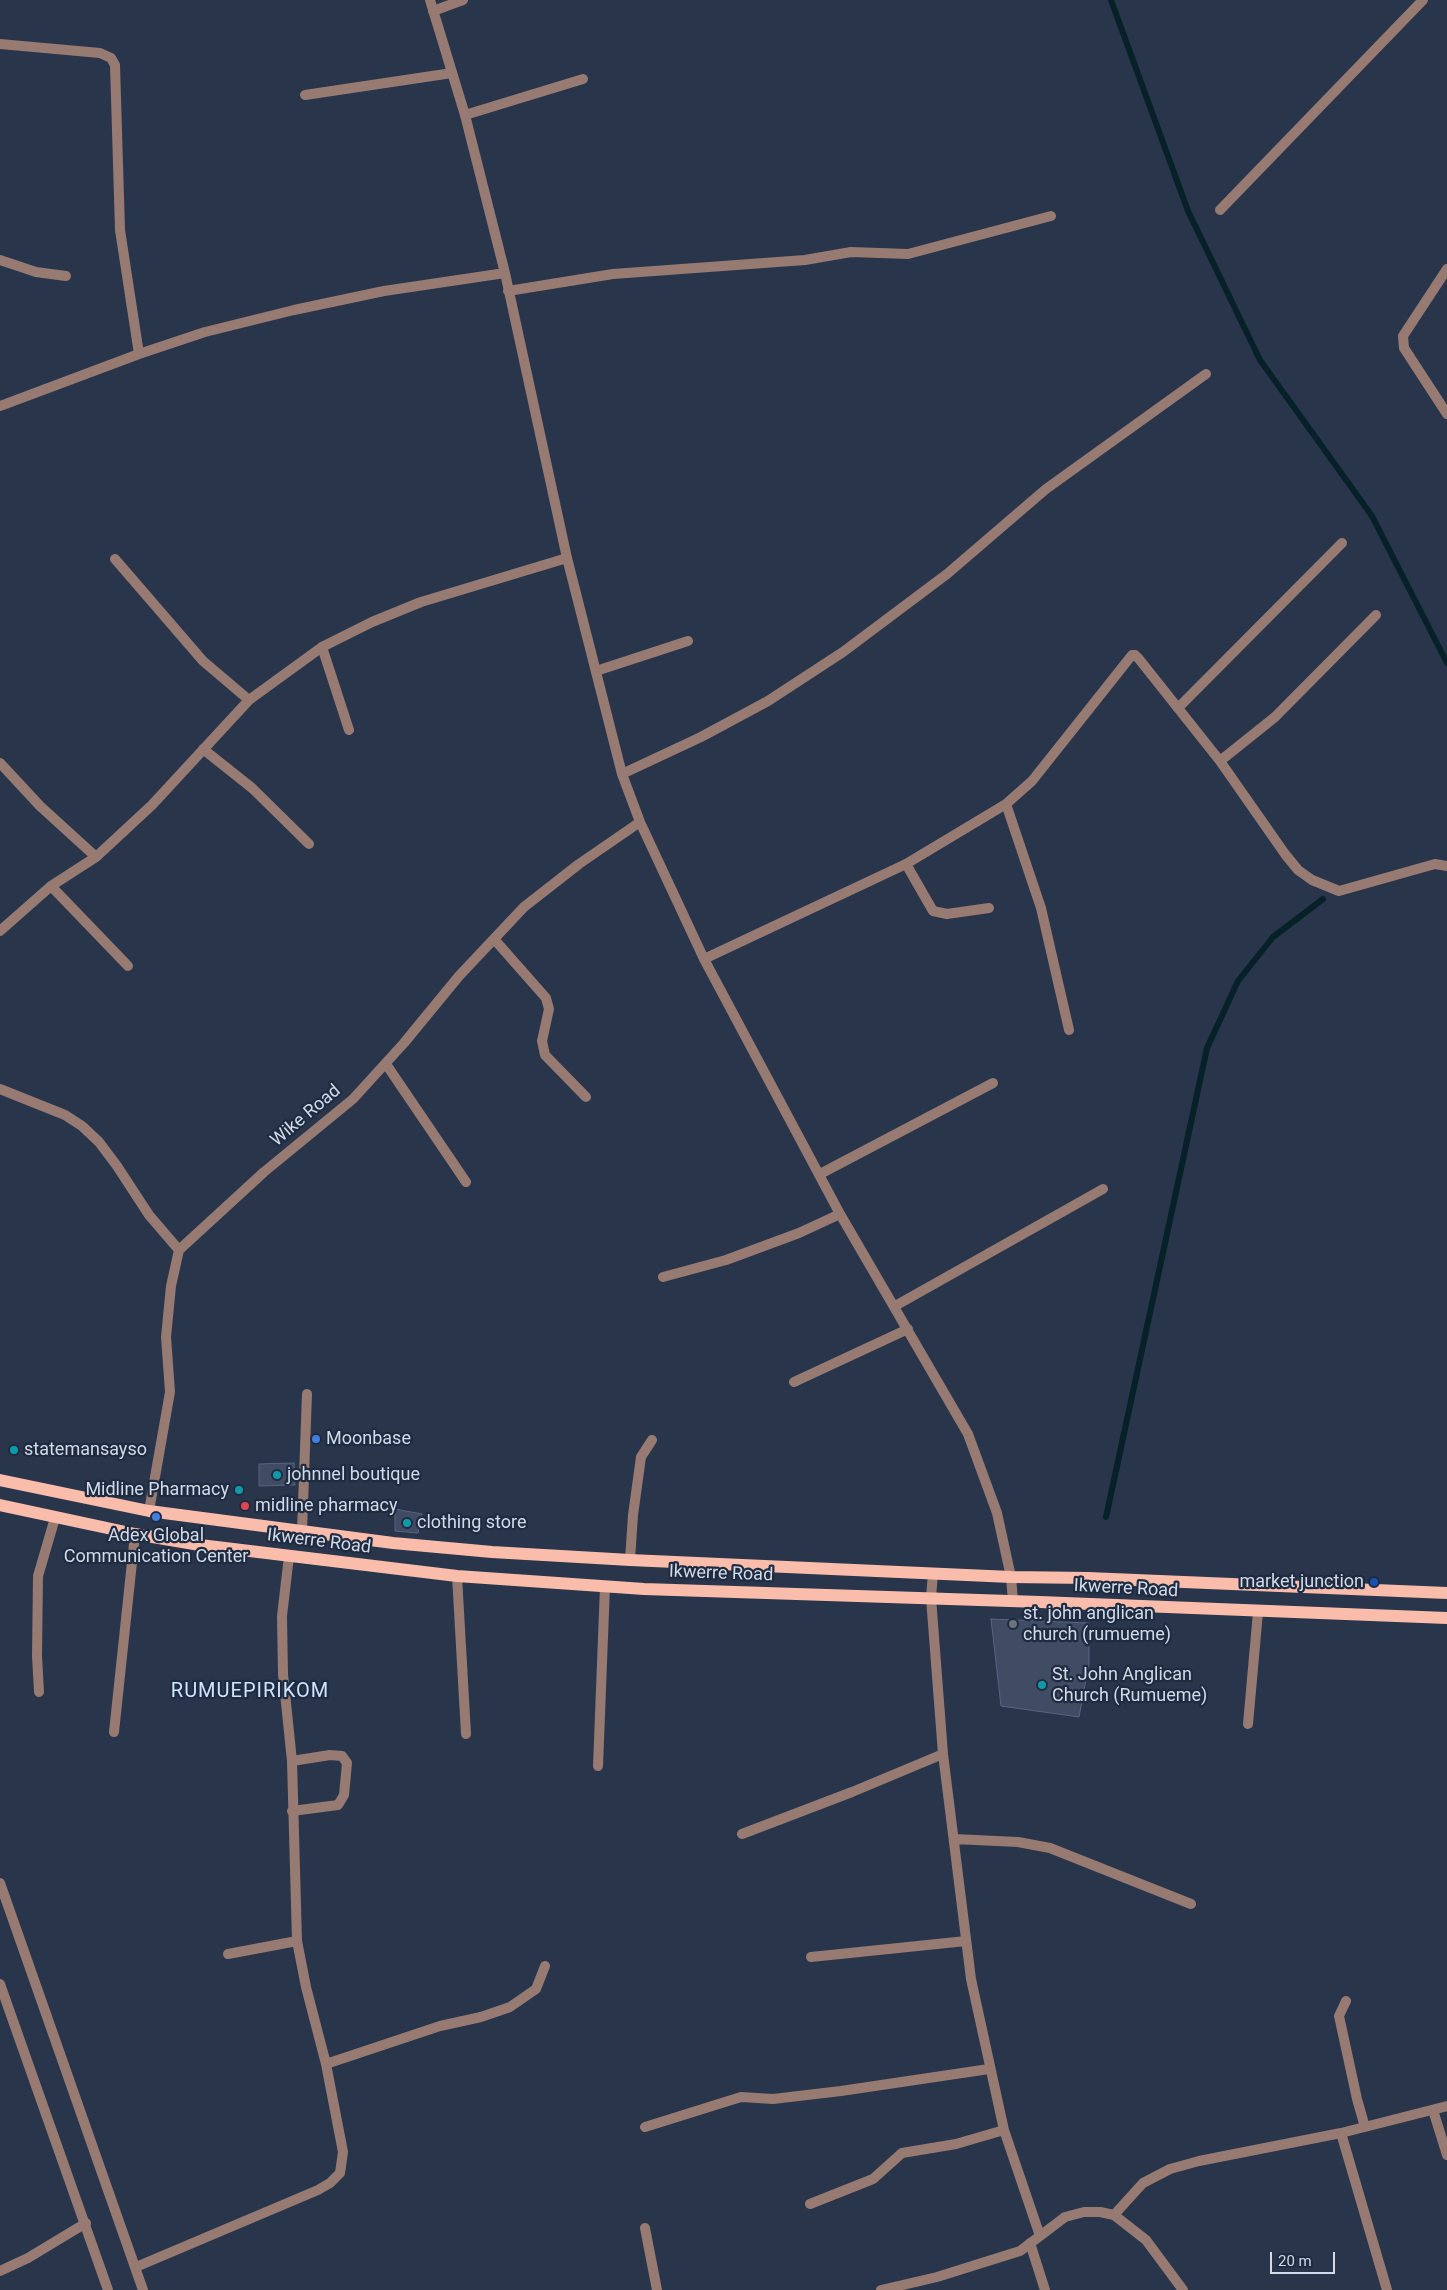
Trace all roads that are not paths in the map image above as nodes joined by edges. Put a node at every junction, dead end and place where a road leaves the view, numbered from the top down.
1 (430, 0) edge
2 (463, 0) edge
3 (1423, 0) edge
4 (433, 11) junction
5 (0, 44) edge
6 (452, 73) junction
7 (583, 79) dead end
8 (306, 95) dead end
9 (465, 116) junction
10 (1220, 210) dead end
11 (1051, 216) dead end
12 (0, 260) edge
13 (1447, 269) edge
14 (505, 273) junction
15 (66, 276) dead end
16 (508, 291) junction
17 (139, 354) junction
18 (1206, 374) dead end
19 (0, 406) edge
20 (1447, 414) edge
21 (1342, 543) dead end
22 (566, 558) junction
23 (115, 560) dead end
24 (1376, 616) dead end
25 (688, 641) dead end
26 (322, 647) junction
27 (596, 671) junction
28 (248, 700) junction
29 (1178, 708) junction
30 (349, 730) dead end
31 (203, 749) junction
32 (1220, 761) junction
33 (0, 763) edge
34 (622, 774) junction
35 (1006, 804) junction
36 (640, 822) junction
37 (309, 844) dead end
38 (96, 857) junction
39 (906, 864) junction
40 (1447, 866) edge
41 (51, 886) junction
42 (989, 908) dead end
43 (0, 931) edge
44 (494, 939) junction
45 (704, 959) junction
46 (128, 966) dead end
47 (1069, 1030) dead end
48 (386, 1064) junction
49 (993, 1083) dead end
50 (0, 1089) edge
51 (586, 1097) dead end
52 (820, 1174) junction
53 (466, 1182) dead end
54 (1103, 1189) dead end
55 (840, 1214) junction
56 (179, 1250) junction
57 (663, 1277) dead end
58 (894, 1306) junction
59 (908, 1329) junction
60 (794, 1382) dead end
61 (307, 1394) dead end
62 (652, 1440) dead end
63 (0, 1480) edge
64 (0, 1505) edge
65 (149, 1510) junction
66 (55, 1518) junction
67 (302, 1531) junction
68 (134, 1534) junction
69 (290, 1556) junction
70 (630, 1560) junction
71 (933, 1573) junction
72 (457, 1576) junction
73 (1011, 1577) junction
74 (605, 1586) junction
75 (1447, 1593) edge
76 (931, 1598) junction
77 (1013, 1601) junction
78 (1258, 1612) junction
79 (1447, 1618) edge
80 (39, 1692) dead end
81 (1248, 1724) dead end
82 (114, 1732) dead end
83 (466, 1734) dead end
84 (943, 1754) junction
85 (292, 1761) junction
86 (598, 1766) dead end
87 (292, 1811) junction
88 (742, 1834) dead end
89 (954, 1839) junction
90 (0, 1883) edge
91 (1191, 1904) dead end
92 (297, 1940) junction
93 (966, 1941) junction
94 (228, 1954) dead end
95 (811, 1957) dead end
96 (545, 1966) dead end
97 (0, 1984) edge
98 (1346, 2001) dead end
99 (326, 2064) junction
100 (990, 2069) junction
101 (1447, 2106) edge
102 (1432, 2110) junction
103 (645, 2127) dead end
104 (1365, 2127) junction
105 (1004, 2130) junction
106 (1341, 2133) junction
107 (1447, 2155) edge
108 (810, 2204) dead end
109 (1114, 2215) junction
110 (86, 2223) junction
111 (645, 2228) dead end
112 (1040, 2236) junction
113 (1030, 2244) junction
114 (136, 2266) junction
115 (0, 2271) edge
116 (108, 2290) edge
117 (143, 2290) edge
118 (657, 2290) edge
119 (881, 2290) edge
120 (1045, 2290) edge
121 (1182, 2290) edge
122 (1386, 2290) edge

1 - 4 street
2 - 4 street
3 - 10 street
4 - 6 street
5 - 17 street
6 - 8 street
6 - 9 street
7 - 9 street
9 - 14 street
11 - 16 street
12 - 15 street
13 - 20 street
14 - 16 street
14 - 17 street
16 - 22 street
17 - 19 street
18 - 34 street
21 - 29 street
22 - 26 street
22 - 27 street
23 - 28 street
24 - 32 street
25 - 27 street
26 - 28 street
26 - 30 street
27 - 34 street
28 - 31 street
29 - 32 street
29 - 35 street
31 - 37 street
31 - 38 street
32 - 40 street
33 - 38 street
34 - 36 street
35 - 39 street
35 - 47 street
36 - 44 street, Wike Road
36 - 45 street
38 - 41 street
39 - 42 street
39 - 45 street
41 - 43 street
41 - 46 street
44 - 48 street, Wike Road
44 - 51 street
45 - 52 street
48 - 53 street
48 - 56 street, Wike Road
49 - 52 street
50 - 56 street
52 - 55 street
54 - 58 street
55 - 57 street
55 - 58 street
56 - 65 street
58 - 59 street
59 - 60 street
59 - 73 street
61 - 67 street
62 - 70 street
63 - 65 main road, Ikwerre Road
64 - 66 main road, Ikwerre Road
65 - 67 main road, Ikwerre Road
66 - 68 main road, Ikwerre Road
66 - 80 street
67 - 70 main road, Ikwerre Road
68 - 69 main road, Ikwerre Road
68 - 82 street
69 - 72 main road, Ikwerre Road
69 - 85 street
70 - 71 main road, Ikwerre Road
71 - 73 main road, Ikwerre Road
71 - 76 street
72 - 74 main road, Ikwerre Road
72 - 83 street
73 - 75 main road, Ikwerre Road
73 - 77 street
74 - 76 main road, Ikwerre Road
74 - 86 street
76 - 77 main road, Ikwerre Road
76 - 84 street
77 - 78 main road, Ikwerre Road
78 - 79 main road, Ikwerre Road
78 - 81 street
84 - 88 street
84 - 89 street
85 - 87 street
85 - 87 street
87 - 92 street
89 - 91 street
89 - 93 street
90 - 114 street
92 - 94 street
92 - 99 street
93 - 95 street
93 - 100 street
96 - 99 street
97 - 110 street
98 - 104 street
99 - 114 street
100 - 103 street
100 - 105 street
101 - 102 street
102 - 104 street
102 - 107 street
104 - 106 street
105 - 108 street
105 - 112 street
106 - 109 street
106 - 122 street
109 - 112 street
109 - 121 street
110 - 115 street
110 - 116 street
111 - 118 street
112 - 113 street
113 - 119 street
113 - 120 street
114 - 117 street

